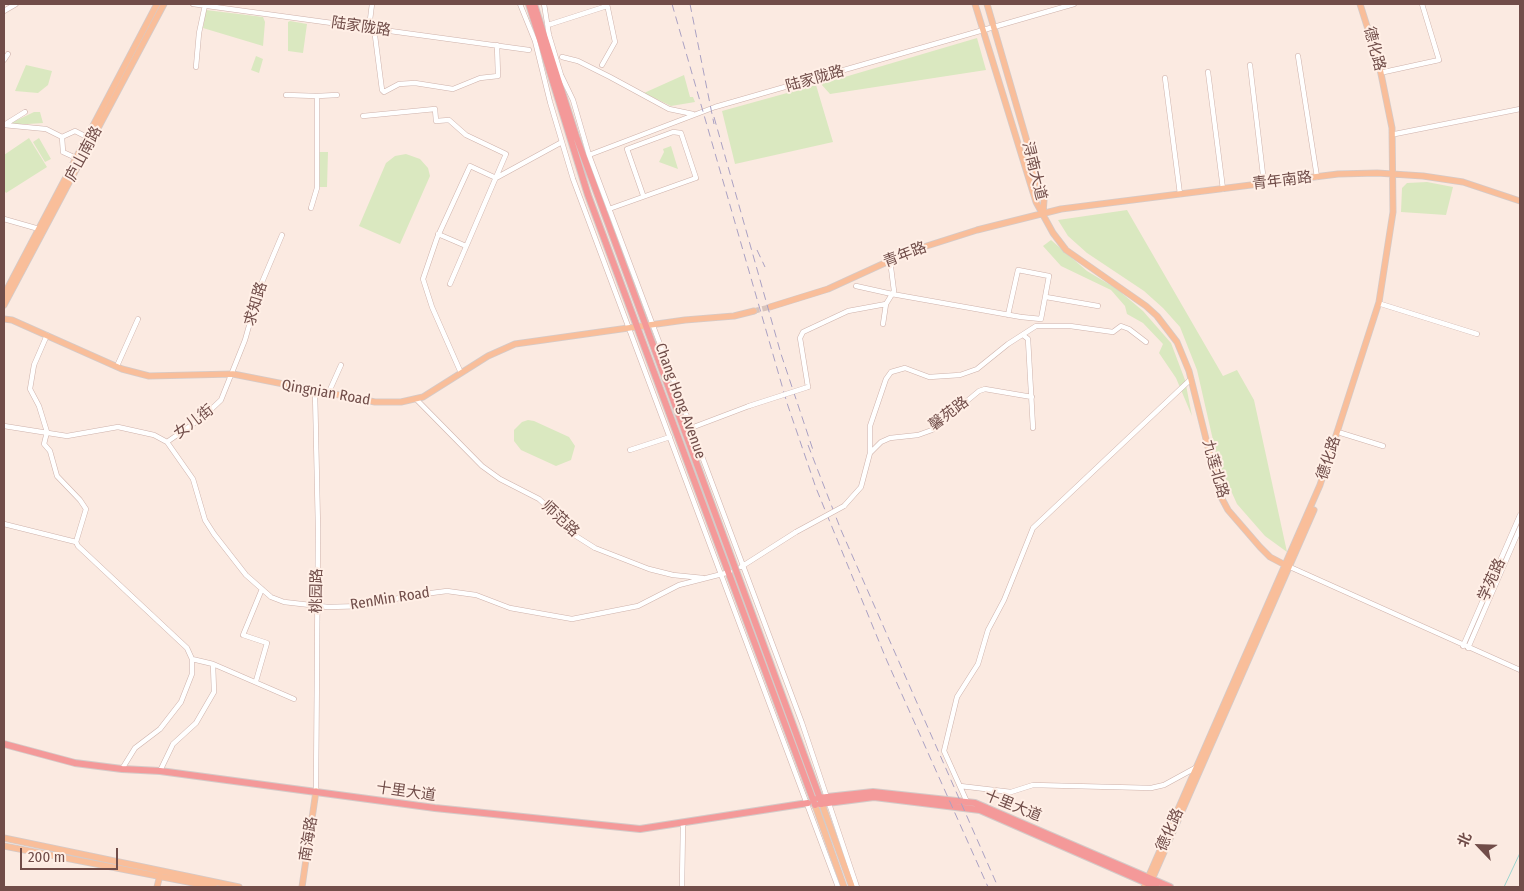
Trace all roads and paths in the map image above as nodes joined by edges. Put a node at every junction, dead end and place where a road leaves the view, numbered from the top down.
1 (16, 4) edge
2 (156, 4) edge
3 (164, 4) edge
4 (193, 4) edge
5 (372, 4) edge
6 (520, 4) edge
7 (529, 4) edge
8 (534, 4) edge
9 (544, 4) edge
10 (975, 4) edge
11 (987, 4) edge
12 (1074, 4) edge
13 (1362, 4) edge
14 (1422, 4) edge
15 (205, 5) junction
16 (607, 5) edge
17 (4, 11) edge
18 (548, 25) junction
19 (372, 28) junction
20 (994, 28) junction
21 (983, 30) junction
22 (497, 46) junction
23 (530, 50) dead end
24 (8, 54) dead end
25 (1298, 56) dead end
26 (562, 58) dead end
27 (4, 60) edge
28 (602, 65) dead end
29 (1250, 65) dead end
30 (196, 66) dead end
31 (1208, 72) dead end
32 (1384, 72) junction
33 (1165, 78) dead end
34 (337, 95) dead end
35 (286, 96) dead end
36 (317, 96) junction
37 (1520, 109) edge
38 (25, 112) dead end
39 (694, 114) junction
40 (363, 116) dead end
41 (4, 125) edge
42 (1396, 134) junction
43 (62, 137) junction
44 (87, 138) junction
45 (562, 142) junction
46 (589, 155) junction
47 (76, 158) junction
48 (1395, 173) junction
49 (1317, 177) junction
50 (496, 178) junction
51 (1264, 184) junction
52 (1223, 189) junction
53 (1180, 194) junction
54 (644, 195) junction
55 (1520, 201) edge
56 (311, 208) dead end
57 (609, 208) junction
58 (1043, 214) junction
59 (4, 219) edge
60 (39, 229) junction
61 (438, 234) junction
62 (282, 235) dead end
63 (466, 246) junction
64 (890, 260) junction
65 (450, 284) dead end
66 (856, 286) dead end
67 (892, 294) junction
68 (4, 295) edge
69 (1046, 297) junction
70 (886, 304) junction
71 (1381, 304) junction
72 (4, 305) edge
73 (1098, 306) dead end
74 (770, 307) tunnel mouth
75 (754, 311) tunnel mouth
76 (1008, 315) junction
77 (4, 319) edge
78 (138, 319) dead end
79 (883, 324) dead end
80 (645, 326) junction
81 (629, 328) junction
82 (1477, 334) dead end
83 (47, 335) junction
84 (1023, 335) junction
85 (1146, 342) dead end
86 (341, 365) dead end
87 (116, 366) junction
88 (461, 373) junction
89 (233, 374) junction
90 (1191, 378) junction
91 (315, 392) junction
92 (328, 394) junction
93 (1032, 397) junction
94 (416, 398) junction
95 (4, 426) edge
96 (691, 428) junction
97 (1033, 428) dead end
98 (47, 432) junction
99 (1340, 433) junction
100 (670, 437) junction
101 (167, 442) junction
102 (1383, 446) dead end
103 (630, 450) dead end
104 (870, 453) junction
105 (1520, 515) edge
106 (4, 524) edge
107 (1520, 528) edge
108 (76, 542) junction
109 (1288, 566) junction
110 (736, 570) junction
111 (721, 574) junction
112 (704, 579) junction
113 (262, 589) junction
114 (316, 605) junction
115 (1465, 647) junction
116 (192, 658) junction
117 (213, 664) junction
118 (1520, 670) edge
119 (256, 681) junction
120 (294, 699) dead end
121 (4, 745) edge
122 (1197, 767) junction
123 (122, 770) junction
124 (160, 771) junction
125 (960, 786) junction
126 (316, 792) junction
127 (819, 801) junction
128 (967, 802) junction
129 (683, 823) junction
130 (4, 833) edge
131 (7, 839) edge
132 (6, 847) edge
133 (160, 874) junction
134 (1149, 884) edge
135 (229, 886) edge
136 (157, 887) edge
137 (214, 887) edge
138 (238, 887) edge
139 (302, 887) edge
140 (682, 887) edge
141 (838, 887) edge
142 (844, 887) edge
143 (852, 887) edge
144 (857, 887) edge
145 (1170, 887) edge

1 - 17 street
2 - 44 main road, 庐山南路
3 - 72 main road, 庐山南路
4 - 15 street, 陆家陇路
5 - 19 street
6 - 45 street
7 - 80 highway, Chang Hong Avenue
8 - 80 highway, Chang Hong Avenue
9 - 18 street
10 - 21 main road, 浔南大道
11 - 20 main road, 浔南大道
12 - 20 street, 陆家陇路
13 - 32 main road, 德化路
13 - 48 main road, 德化路
14 - 32 street
15 - 19 street, 陆家陇路
15 - 30 street
16 - 18 street
16 - 28 street
18 - 46 street
19 - 22 street, 陆家陇路
19 - 22 street
20 - 21 street, 陆家陇路
20 - 58 main road, 浔南大道
21 - 39 street, 陆家陇路
21 - 58 main road, 浔南大道
22 - 23 street, 陆家陇路
24 - 27 street
25 - 49 street
26 - 39 street, 陆家陇路
29 - 51 street
31 - 52 street
32 - 42 main road, 德化路
33 - 53 street
34 - 36 street
35 - 36 street
36 - 56 street
37 - 42 street
38 - 41 street
39 - 46 street
40 - 50 street
41 - 43 street
42 - 48 main road, 德化路
43 - 44 street
43 - 47 street
44 - 47 main road, 庐山南路
45 - 50 street
45 - 81 street
46 - 57 street
47 - 60 main road, 庐山南路
48 - 49 main road, 青年南路
48 - 55 main road, 青年南路
48 - 71 main road, 德化路
48 - 109 main road, 德化路
49 - 51 main road, 青年南路
50 - 61 street
50 - 63 street
51 - 52 main road, 青年南路
52 - 53 main road, 青年南路
53 - 58 main road, 青年南路
54 - 54 street
54 - 57 street
57 - 80 street
58 - 64 main road, 青年路
58 - 90 main road, 九莲北路
59 - 60 street
60 - 68 main road, 庐山南路
61 - 63 street
61 - 88 street
62 - 89 street, 求知路
63 - 65 street
64 - 67 street
64 - 74 main road, 青年路
66 - 67 street
67 - 70 street
67 - 76 street
69 - 73 street
69 - 76 street
69 - 76 street
70 - 79 street
70 - 96 street, bridge
71 - 82 street
71 - 99 main road, 德化路
75 - 80 main road
77 - 83 main road, Qingnian Road
78 - 87 street
80 - 81 main road, Qingnian Road
80 - 96 street
80 - 110 highway, Chang Hong Avenue
81 - 88 main road, Qingnian Road
81 - 100 street
83 - 87 main road, Qingnian Road
83 - 98 street
84 - 85 street
84 - 93 street
84 - 104 street, RenMin Road
86 - 92 street
87 - 89 main road, Qingnian Road
88 - 94 main road, Qingnian Road
89 - 91 main road, Qingnian Road
89 - 101 street, 女儿街
90 - 109 main road, 九莲北路
90 - 125 street
91 - 92 main road, Qingnian Road
91 - 114 street, 桃园路
92 - 94 main road, Qingnian Road
93 - 97 street
93 - 104 street, 馨苑路
94 - 112 street, 师范路
95 - 98 street
96 - 110 street
98 - 101 street
98 - 108 street
99 - 102 street
99 - 109 main road, 德化路
100 - 103 street
100 - 111 street
101 - 113 street, RenMin Road
104 - 110 street, RenMin Road, bridge
105 - 115 street, 学苑路
106 - 108 street
107 - 115 street, 学苑路
108 - 116 street
109 - 115 street, 九莲北路
109 - 122 main road, 德化路
109 - 134 main road, 德化路
110 - 111 street, RenMin Road
110 - 127 highway, Chang Hong Avenue
111 - 112 street, RenMin Road
111 - 127 street
112 - 114 street, RenMin Road
113 - 114 street, RenMin Road
113 - 119 street
114 - 126 street, 桃园路
115 - 118 street, 九莲北路
116 - 117 street
116 - 123 street
117 - 119 street
117 - 124 street
119 - 120 street
121 - 123 highway, 十里大道
122 - 125 street
122 - 134 main road, 德化路
123 - 124 highway, 十里大道
124 - 126 highway, 十里大道
125 - 128 street
126 - 129 highway, 十里大道
126 - 139 main road, 南海路
127 - 128 highway, 十里大道
127 - 129 highway, 十里大道
127 - 134 highway, 十里大道
127 - 141 street
127 - 142 main road
127 - 143 main road
127 - 144 street
128 - 134 highway, 十里大道
129 - 140 street
130 - 131 main road
131 - 133 main road
132 - 133 main road
133 - 135 main road
133 - 136 main road
133 - 137 main road
134 - 145 highway, 十里大道
135 - 138 main road

